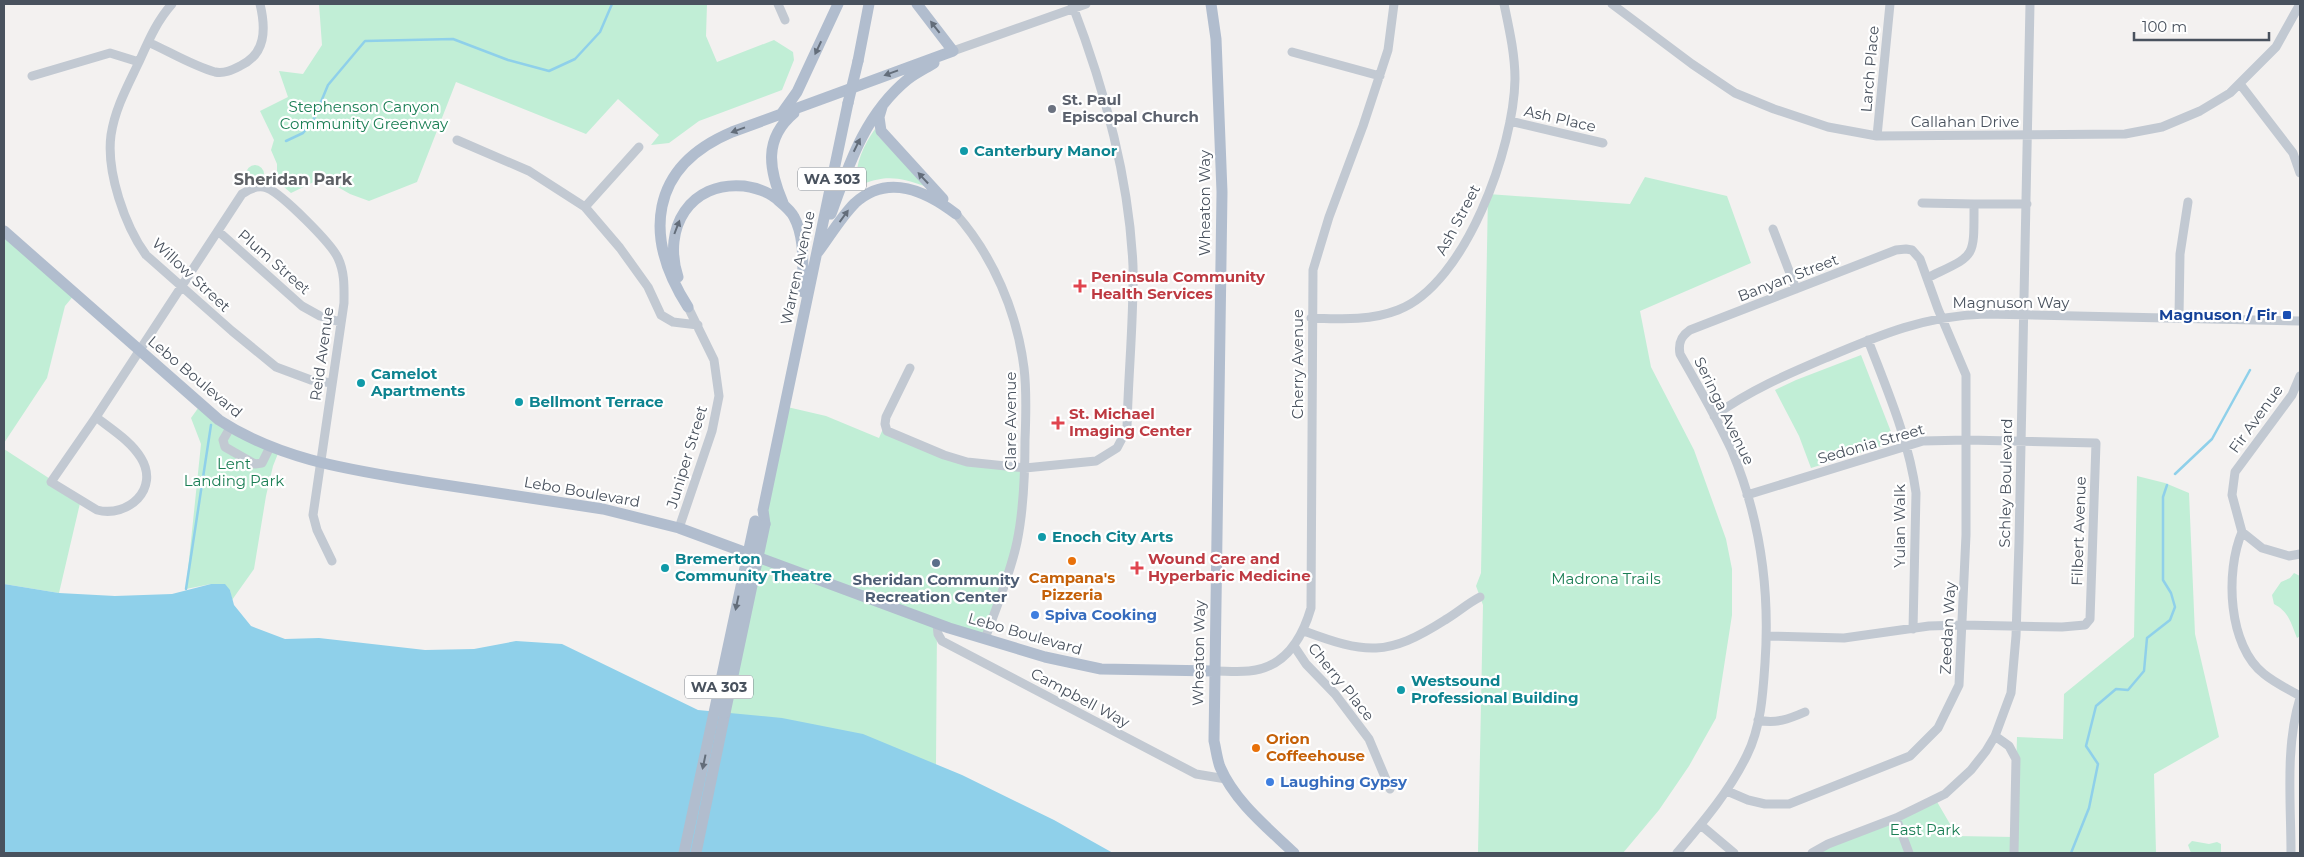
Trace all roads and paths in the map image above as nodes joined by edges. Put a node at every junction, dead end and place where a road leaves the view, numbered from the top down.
1 (172, 4) edge
2 (260, 4) edge
3 (778, 4) edge
4 (838, 4) edge
5 (869, 4) edge
6 (917, 4) edge
7 (1086, 4) edge
8 (1211, 4) edge
9 (1394, 4) edge
10 (1504, 4) edge
11 (1612, 4) edge
12 (1890, 4) edge
13 (2030, 4) edge
14 (2300, 4) edge
15 (1073, 6) edge
16 (785, 20) dead end
17 (148, 42) junction
18 (953, 51) junction
19 (1292, 52) dead end
20 (139, 62) junction
21 (32, 76) dead end
22 (1380, 76) junction
23 (2240, 84) junction
24 (801, 107) junction
25 (882, 107) junction
26 (780, 115) junction
27 (1510, 121) junction
28 (1877, 136) junction
29 (2027, 136) junction
30 (457, 140) dead end
31 (1603, 143) dead end
32 (639, 147) dead end
33 (2296, 150) edge
34 (2300, 173) edge
35 (2188, 202) dead end
36 (1922, 203) dead end
37 (783, 204) junction
38 (1974, 204) junction
39 (2027, 204) junction
40 (585, 207) junction
41 (956, 214) junction
42 (1773, 229) dead end
43 (4, 231) edge
44 (218, 231) junction
45 (1912, 250) joint
46 (816, 256) junction
47 (1927, 278) junction
48 (181, 286) junction
49 (1796, 289) junction
50 (688, 307) junction
51 (804, 310) junction
52 (2024, 315) junction
53 (1943, 317) junction
54 (2179, 317) junction
55 (1311, 318) junction
56 (2300, 321) edge
57 (340, 322) junction
58 (698, 325) junction
59 (1868, 340) junction
60 (1680, 343) joint
61 (140, 351) junction
62 (910, 368) dead end
63 (2300, 376) edge
64 (332, 382) junction
65 (1714, 416) junction
66 (96, 417) junction
67 (230, 428) junction
68 (1966, 440) junction
69 (2020, 441) junction
70 (2096, 443) joint
71 (1907, 446) junction
72 (270, 447) junction
73 (321, 464) junction
74 (1025, 468) junction
75 (1747, 495) junction
76 (760, 522) junction
77 (679, 528) junction
78 (2242, 532) junction
79 (2300, 554) edge
80 (332, 561) dead end
81 (1480, 597) dead end
82 (937, 624) junction
83 (1962, 625) junction
84 (2016, 626) junction
85 (1913, 629) junction
86 (1304, 631) junction
87 (1767, 636) junction
88 (985, 639) junction
89 (1294, 646) junction
90 (1214, 671) junction
91 (2300, 697) edge
92 (1805, 712) dead end
93 (1758, 720) junction
94 (1995, 736) junction
95 (1226, 779) junction
96 (1390, 789) dead end
97 (1726, 790) junction
98 (2296, 810) edge
99 (1896, 818) junction
100 (1702, 826) junction
101 (684, 853) edge
102 (696, 853) edge
103 (1294, 853) edge
104 (1677, 853) edge
105 (1734, 853) edge
106 (1812, 853) edge
107 (1908, 853) edge
108 (2014, 853) edge
109 (2291, 853) edge

1 - 17 street, Willow Street
2 - 17 street
3 - 16 street
4 -> 26 main road
5 - 46 main road, Warren Avenue / WA 303, bridge
18 -> 6 main road
7 - 15 street
8 - 90 main road, Wheaton Way
9 - 22 street, Cherry Avenue
10 - 27 street, Ash Street
11 - 28 street, Callahan Drive
12 - 28 street, Larch Place
13 - 29 street, Schley Boulevard
14 - 23 street, Callahan Drive
15 - 18 street
15 - 74 street
17 - 20 street, Willow Street
18 -> 24 main road
18 - 25 main road
19 - 22 street
20 - 21 street
20 - 48 street, Willow Street
22 - 55 street, Cherry Avenue
23 - 29 street, Callahan Drive
23 - 33 street
24 - 26 main road
24 - 37 main road
41 -> 25 main road
46 -> 25 main road
26 -> 50 main road
27 - 31 street, Ash Place
27 - 55 street, Ash Street
28 - 29 street, Callahan Drive
29 - 39 street, Schley Boulevard
30 - 40 street
32 - 40 street
33 - 34 street
35 - 54 street
36 - 38 street
50 -> 37 main road
37 - 51 main road
38 - 39 street
38 - 47 street
39 - 52 street, Schley Boulevard
40 - 58 street
46 -> 41 main road
41 - 74 street, Clare Avenue
42 - 49 street
43 - 61 main road, Lebo Boulevard
44 - 48 street
44 - 57 street, Plum Street
44 - 57 street, Reid Avenue
45 - 47 street, Zeedan Way
45 - 49 street, Banyan Street
46 - 51 main road, Warren Avenue / WA 303
47 - 53 street, Zeedan Way
48 - 61 street
48 - 64 street, Willow Street
49 - 60 street, Banyan Street
50 - 58 street
51 - 76 main road, Warren Avenue / WA 303
52 - 53 street, Magnuson Way
52 - 54 street, Magnuson Way
52 - 69 street, Schley Boulevard
53 - 59 street, Magnuson Way
53 - 68 street, Zeedan Way
54 - 56 street, Magnuson Way
55 - 86 street, Cherry Avenue
57 - 64 street, Reid Avenue
58 - 77 street, Juniper Street
59 - 65 street, Magnuson Way
59 - 71 street, Yulan Walk
60 - 65 street, Seringa Avenue
61 - 66 street
61 - 67 main road, Lebo Boulevard
62 - 74 street
63 - 78 street, Fir Avenue
64 - 73 street, Reid Avenue
65 - 75 street, Seringa Avenue
66 - 66 street
67 - 72 main road, Lebo Boulevard
67 - 72 street
68 - 69 street, Sedonia Street
68 - 71 street, Sedonia Street
68 - 83 street, Zeedan Way
69 - 70 street, Sedonia Street
69 - 84 street, Schley Boulevard
70 - 84 street, Filbert Avenue
71 - 75 street, Sedonia Street
71 - 85 street, Yulan Walk
72 - 73 main road, Lebo Boulevard
73 - 77 main road, Lebo Boulevard
73 - 80 street, Reid Avenue
74 - 88 street, Clare Avenue
75 - 87 street, Seringa Avenue
76 -> 101 main road, WA 303, bridge
76 - 102 main road, WA 303, bridge
77 - 82 main road, Lebo Boulevard
78 - 79 street
78 - 91 street
81 - 86 street
82 - 88 main road, Lebo Boulevard
82 - 95 street, Campbell Way
83 - 84 street
83 - 85 street
83 - 97 street, Zeedan Way
84 - 94 street, Schley Boulevard
85 - 87 street
86 - 89 street, Cherry Avenue
87 - 93 street, Seringa Avenue
88 - 90 main road, Lebo Boulevard
89 - 90 street, Cherry Avenue
89 - 96 street, Cherry Place
90 - 95 main road, Wheaton Way
91 - 98 street
92 - 93 street
93 - 97 street, Seringa Avenue
94 - 99 street, Schley Boulevard
94 - 108 street
95 - 103 main road, Wheaton Way
97 - 100 street, Seringa Avenue
98 - 109 street
99 - 106 street, Schley Boulevard
99 - 107 street
100 - 104 street, Seringa Avenue
100 - 105 street

